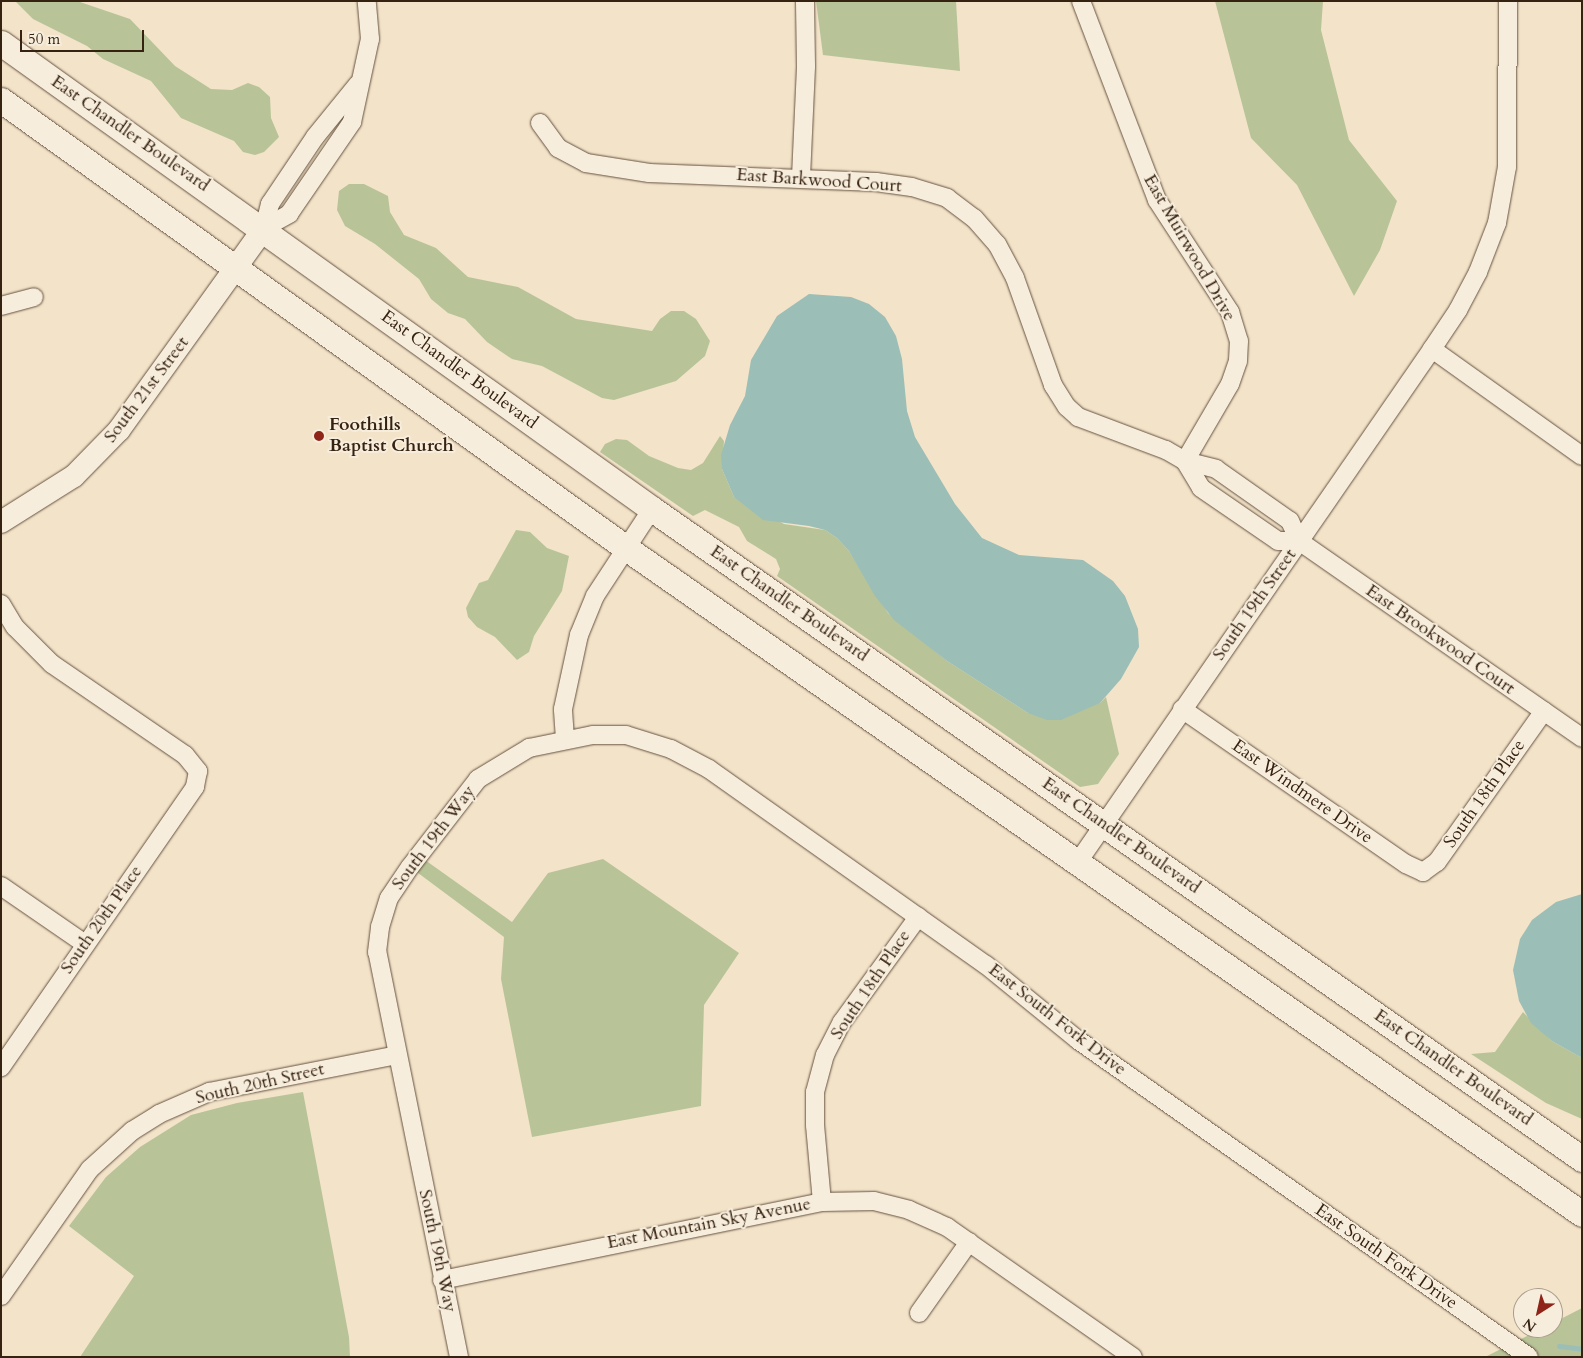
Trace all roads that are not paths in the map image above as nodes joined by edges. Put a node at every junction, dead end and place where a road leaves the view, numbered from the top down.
1 (367, 1) edge
2 (805, 1) edge
3 (1081, 1) edge
4 (1508, 1) edge
5 (1, 43) edge
6 (358, 83) junction
7 (1, 100) edge
8 (540, 123) dead end
9 (800, 177) junction
10 (264, 228) junction
11 (237, 268) junction
12 (34, 297) dead end
13 (1, 306) edge
14 (1432, 349) junction
15 (1582, 456) edge
16 (1185, 461) junction
17 (652, 509) junction
18 (1, 522) edge
19 (1300, 541) junction
20 (626, 548) junction
21 (1, 604) edge
22 (1182, 709) junction
23 (1544, 711) junction
24 (1582, 738) edge
25 (565, 739) junction
26 (1104, 824) junction
27 (1078, 862) junction
28 (1423, 872) joint
29 (1, 886) edge
30 (918, 917) junction
31 (85, 944) junction
32 (397, 1054) junction
33 (1, 1067) edge
34 (1582, 1159) edge
35 (822, 1202) junction
36 (1582, 1214) edge
37 (969, 1242) junction
38 (442, 1280) junction
39 (1, 1296) edge
40 (919, 1313) dead end
41 (459, 1357) edge
42 (1133, 1357) edge
43 (1530, 1357) edge

1 - 6 street, South 21st Street
2 - 9 street
3 - 16 street, East Muirwood Drive
4 - 14 street, South 19th Street
5 - 10 main road, East Chandler Boulevard
6 - 10 street, South 21st Street
6 - 10 street, South 21st Street
7 - 11 main road
8 - 9 street, East Barkwood Court
9 - 16 street, East Barkwood Court
10 - 11 street, South 21st Street
10 - 17 main road, East Chandler Boulevard
11 - 18 street, South 21st Street
11 - 20 main road
12 - 13 street
14 - 15 street
14 - 19 street, South 19th Street
16 - 19 street, East Barkwood Court
16 - 19 street
17 - 20 street
17 - 26 main road, East Chandler Boulevard
19 - 22 street, South 19th Street
19 - 23 street, East Brookwood Court
20 - 25 street
20 - 27 main road
21 - 31 street, South 20th Place
22 - 26 street, South 19th Street
22 - 28 street, East Windmere Drive
23 - 24 street, East Brookwood Court
23 - 28 street, South 18th Place
25 - 30 street, East South Fork Drive
25 - 32 street, South 19th Way
26 - 27 street, South 19th Street
26 - 34 main road, East Chandler Boulevard
27 - 36 main road
29 - 31 street
30 - 35 street, South 18th Place
30 - 43 street, East South Fork Drive
31 - 33 street, South 20th Place
32 - 38 street, South 19th Way
32 - 39 street, South 20th Street
35 - 37 street, East Mountain Sky Avenue
35 - 38 street, East Mountain Sky Avenue
37 - 40 street
37 - 42 street, East Mountain Sky Avenue
38 - 41 street, South 19th Way

